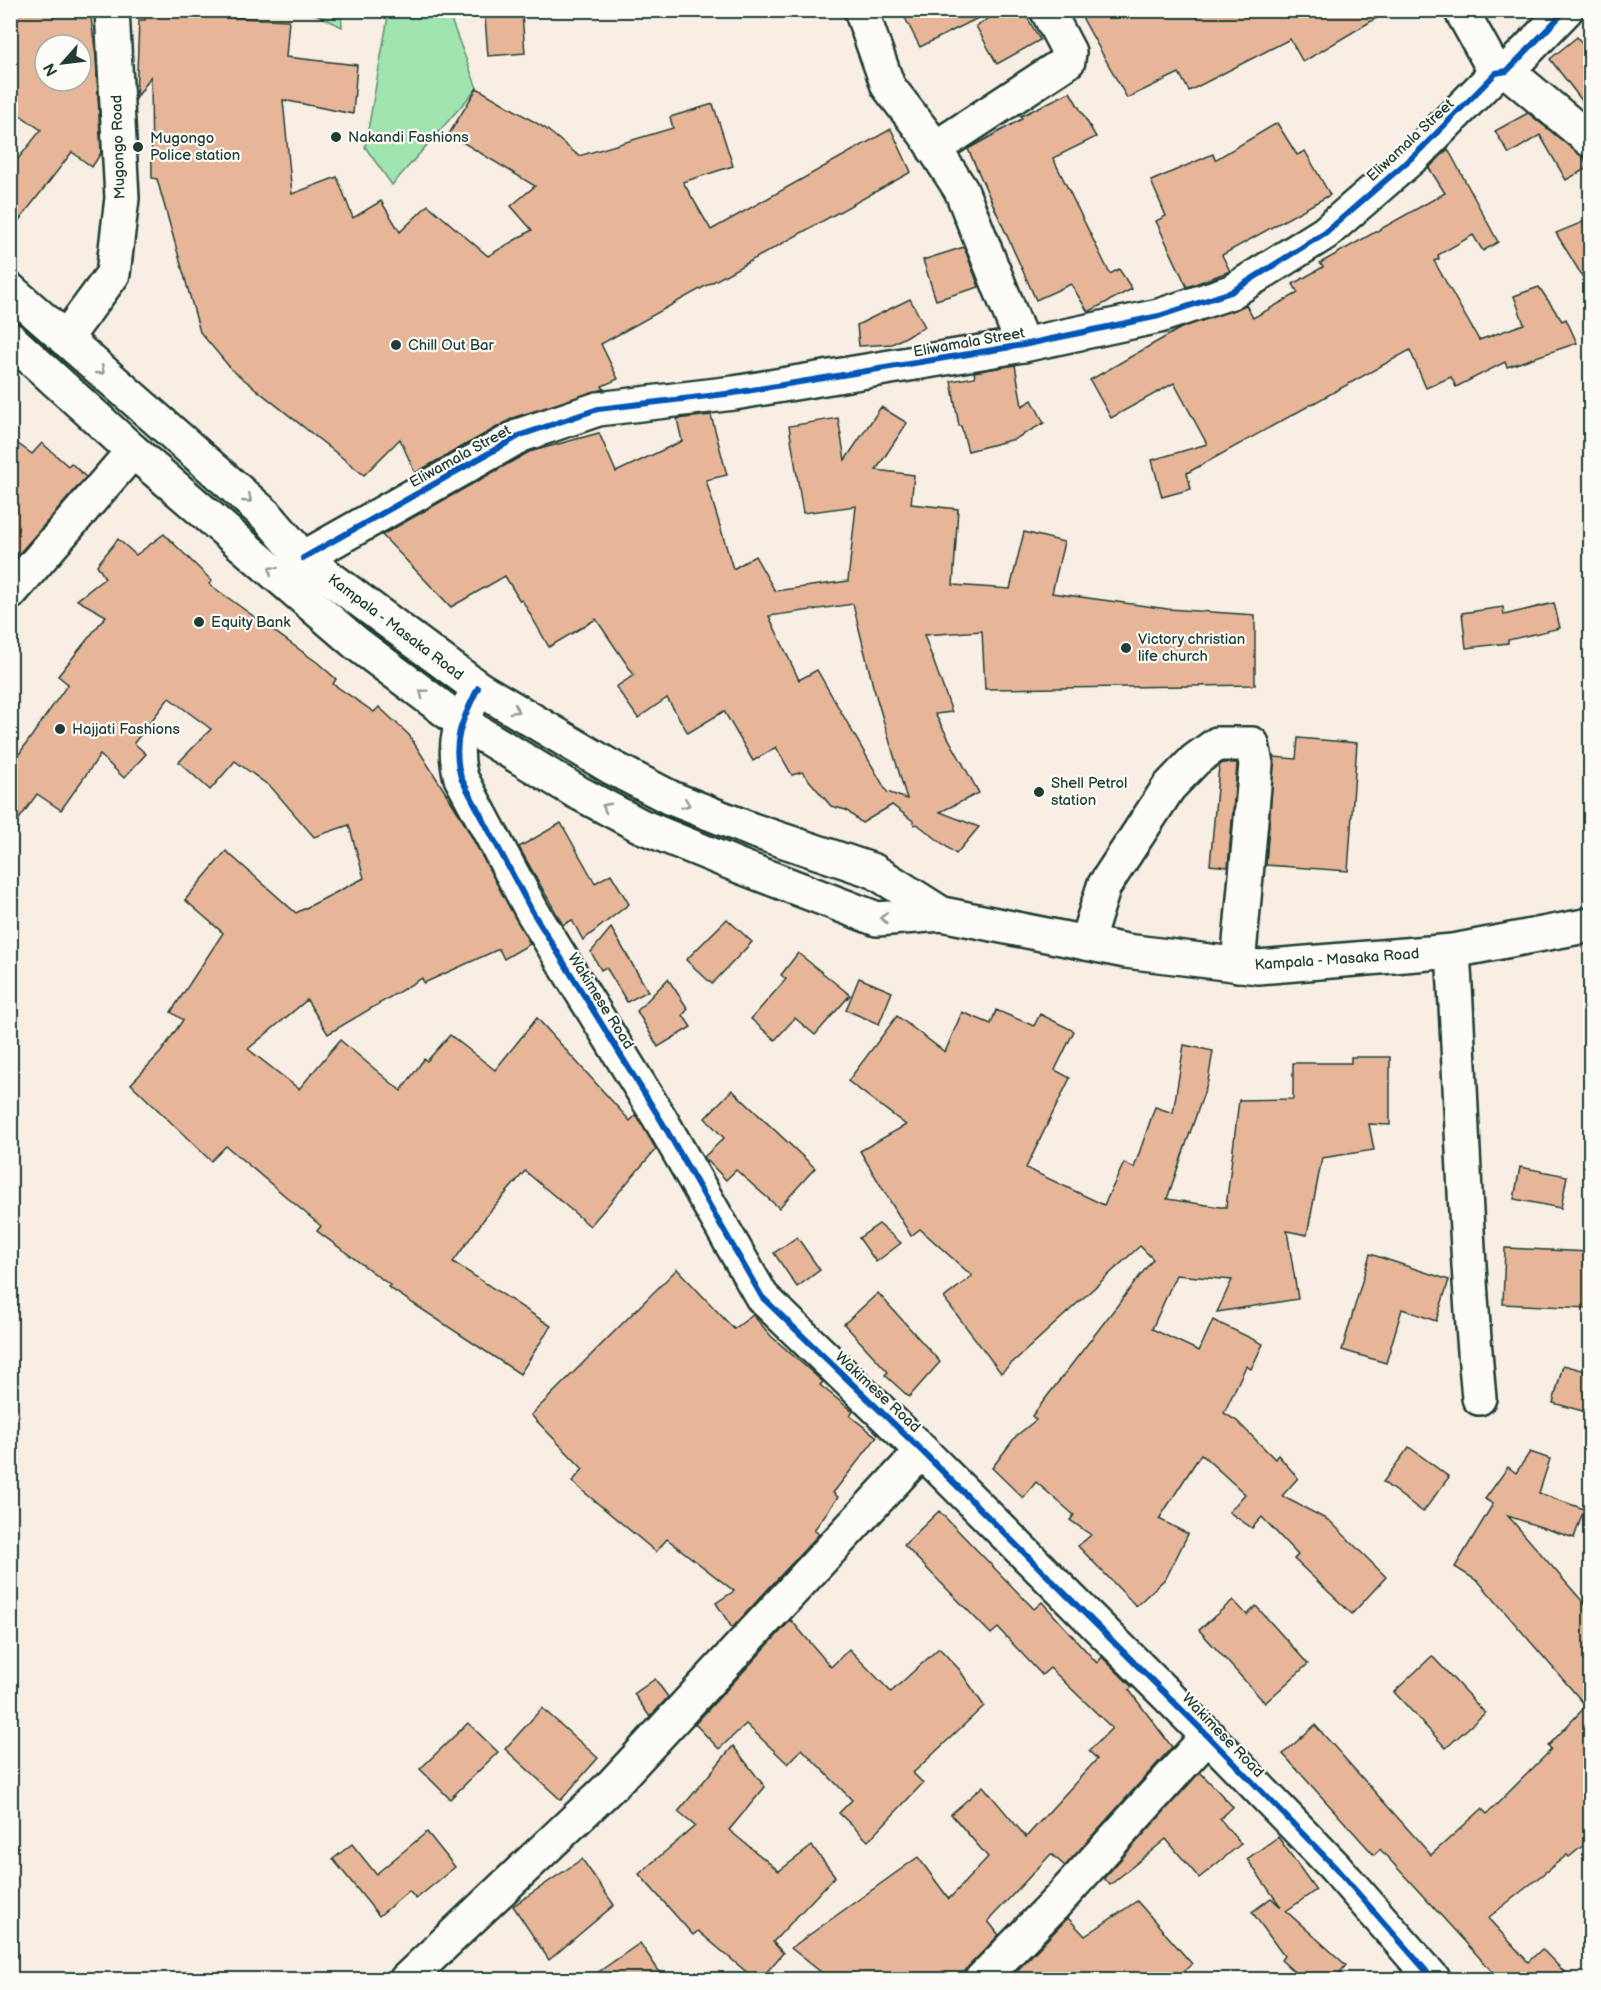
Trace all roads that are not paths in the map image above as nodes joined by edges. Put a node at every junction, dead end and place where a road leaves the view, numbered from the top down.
1 (112, 10) edge
2 (861, 10) edge
3 (1047, 10) edge
4 (1461, 10) edge
5 (1566, 10) edge
6 (1501, 72) junction
7 (1590, 140) edge
8 (934, 149) junction
9 (10, 290) edge
10 (10, 339) edge
11 (65, 339) junction
12 (1023, 345) junction
13 (133, 451) junction
14 (303, 558) junction
15 (10, 593) edge
16 (478, 688) junction
17 (461, 722) junction
18 (942, 914) junction
19 (1590, 925) edge
20 (1086, 943) junction
21 (1453, 951) junction
22 (1238, 964) junction
23 (1479, 1398) dead end
24 (922, 1451) junction
25 (1208, 1736) junction
26 (406, 1980) edge
27 (981, 1980) edge
28 (1434, 1980) edge

1 - 11 main road, Mugongo Road
2 - 8 main road
3 - 8 main road
4 - 6 main road
5 - 6 main road, Eliwamala Street
6 - 7 main road
6 - 12 main road, Eliwamala Street
8 - 12 main road
9 - 11 main road, Kampala - Masaka Road
10 - 13 main road, Kampala - Masaka Road
11 -> 14 main road, Kampala - Masaka Road
12 - 14 main road, Eliwamala Street
13 - 15 main road
17 -> 13 main road, Kampala - Masaka Road
14 - 16 main road, Kampala - Masaka Road
16 - 17 main road, Wakimese Road
16 -> 18 main road, Kampala - Masaka Road
18 -> 17 main road, Kampala - Masaka Road
17 - 24 main road, Wakimese Road
18 - 20 main road, Kampala - Masaka Road
19 - 21 main road, Kampala - Masaka Road
20 - 22 main road, Kampala - Masaka Road
20 - 22 main road
21 - 22 main road, Kampala - Masaka Road
21 - 23 main road
24 - 25 main road, Wakimese Road
24 - 26 main road
25 - 27 main road
25 - 28 main road, Wakimese Road

